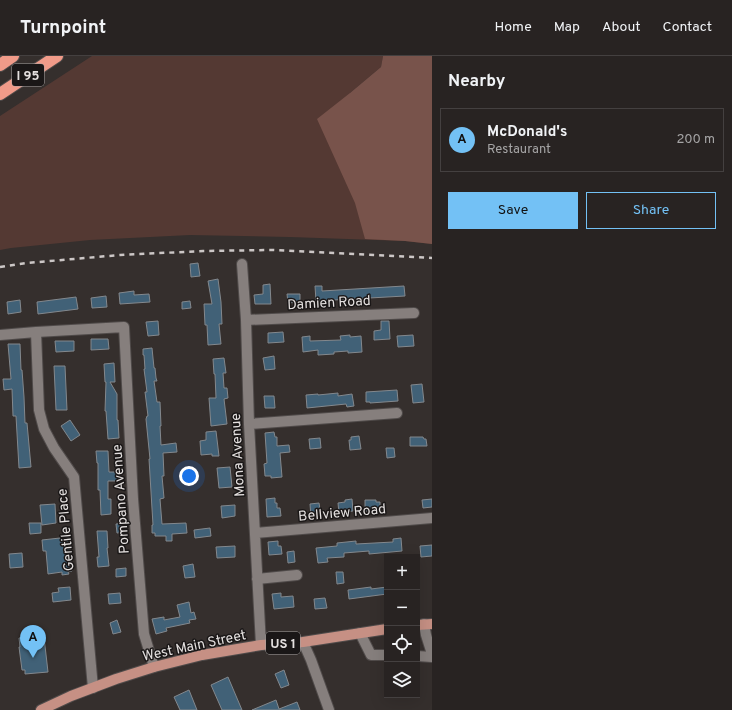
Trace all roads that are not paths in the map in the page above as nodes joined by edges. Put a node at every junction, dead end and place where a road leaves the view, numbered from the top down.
1 (13, 56) edge
2 (57, 56) edge
3 (0, 65) edge
4 (0, 94) edge
5 (242, 264) dead end
6 (414, 313) dead end
7 (246, 320) junction
8 (36, 332) junction
9 (0, 335) edge
10 (397, 413) dead end
11 (249, 424) junction
12 (432, 518) edge
13 (255, 533) junction
14 (297, 575) dead end
15 (257, 579) junction
16 (424, 624) edge
17 (384, 629) edge
18 (360, 633) junction
19 (303, 642) junction
20 (261, 645) junction
21 (432, 654) edge
22 (384, 655) edge
23 (420, 656) edge
24 (432, 657) edge
25 (154, 667) junction
26 (93, 688) junction
27 (41, 710) edge
28 (329, 710) edge

1 - 3 highway, I 95
2 - 4 highway, I 95
5 - 7 street, Mona Avenue
6 - 7 street, Damien Road
7 - 11 street, Mona Avenue
8 - 9 street
8 - 25 street, Pompano Avenue
8 - 26 street, Gentile Place
10 - 11 street
11 - 13 street, Mona Avenue
12 - 13 street, Bellview Road
13 - 15 street, Mona Avenue
14 - 15 street
15 - 20 street, Mona Avenue
16 - 21 street
17 - 18 main road, West Main Street / US 1
18 - 19 main road, West Main Street / US 1
18 - 22 street
19 - 20 main road, West Main Street / US 1
19 - 28 street
20 - 25 main road, West Main Street / US 1
23 - 24 street
25 - 26 main road, West Main Street / US 1
26 - 27 main road, West Main Street / US 1

